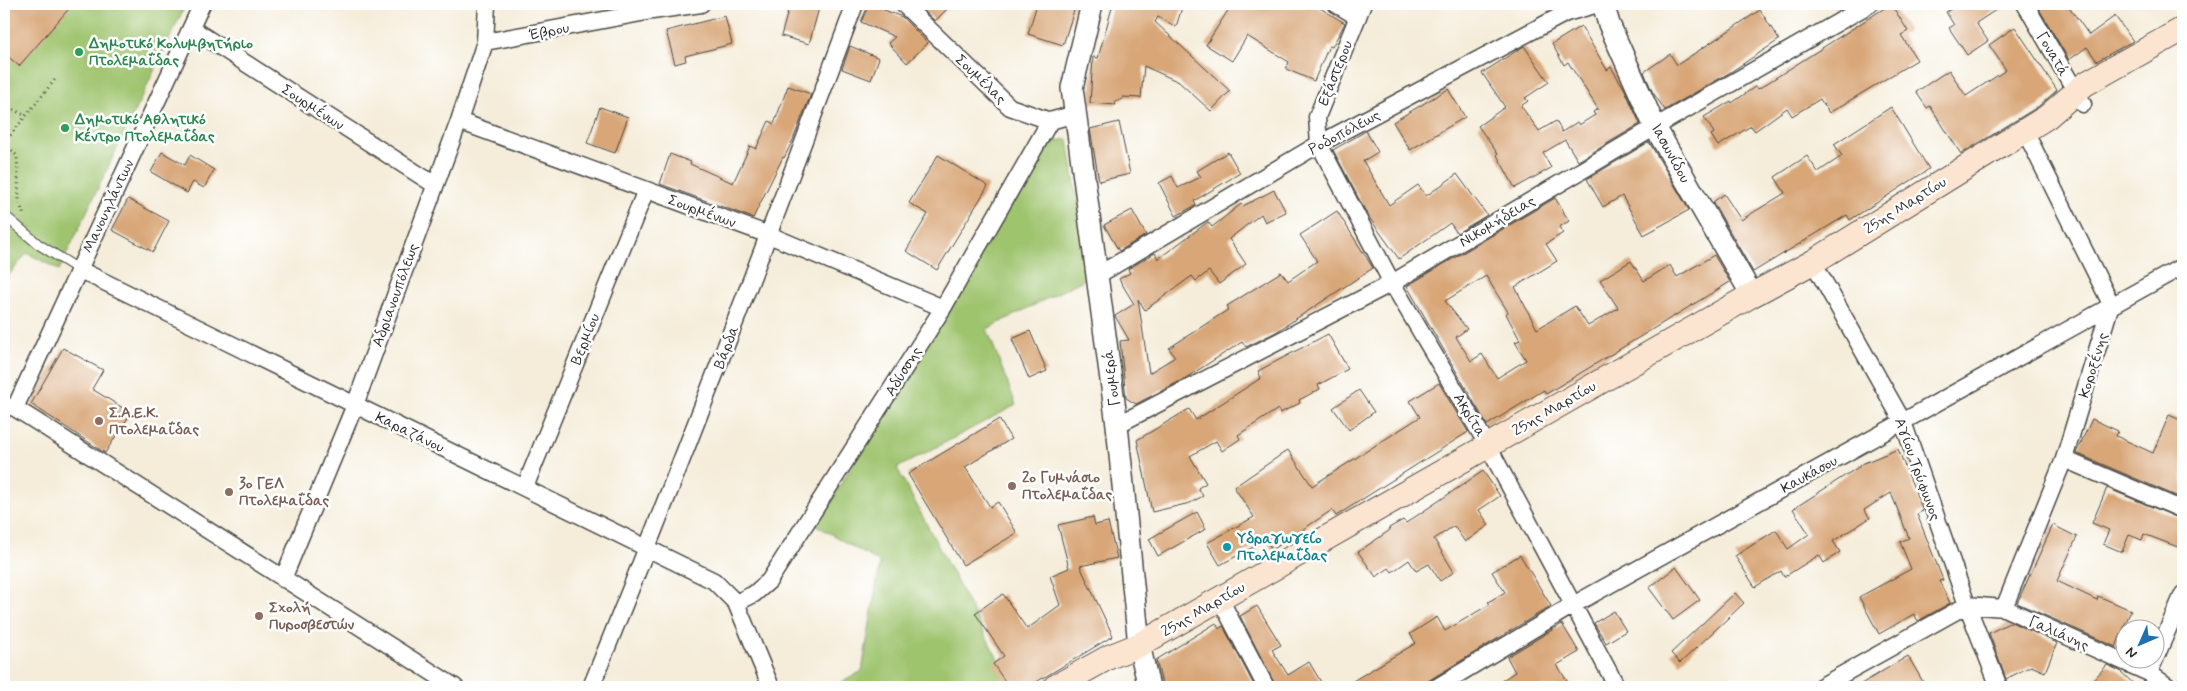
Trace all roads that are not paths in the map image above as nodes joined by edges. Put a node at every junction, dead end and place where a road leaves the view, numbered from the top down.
1 (202, 4) edge
2 (487, 4) edge
3 (701, 4) edge
4 (855, 4) edge
5 (902, 4) edge
6 (1092, 4) edge
7 (1336, 4) edge
8 (1598, 4) edge
9 (1603, 4) edge
10 (1870, 4) edge
11 (2025, 4) edge
12 (653, 7) edge
13 (1360, 10) edge
14 (191, 28) junction
15 (2183, 29) edge
16 (485, 42) junction
17 (2183, 48) edge
18 (2079, 98) junction
19 (1075, 114) junction
20 (459, 121) junction
21 (1050, 121) junction
22 (1655, 127) junction
23 (2024, 129) junction
24 (1320, 144) junction
25 (435, 186) junction
26 (646, 190) junction
27 (4, 214) edge
28 (769, 235) junction
29 (1813, 262) junction
30 (2183, 266) edge
31 (78, 269) junction
32 (1098, 275) junction
33 (1392, 284) junction
34 (1752, 294) junction
35 (2111, 304) junction
36 (943, 308) junction
37 (355, 405) junction
38 (9, 407) edge
39 (1904, 422) junction
40 (1117, 425) junction
41 (1488, 446) junction
42 (2064, 459) junction
43 (525, 487) junction
44 (2183, 510) edge
45 (648, 547) junction
46 (283, 580) junction
47 (2183, 594) edge
48 (1220, 598) junction
49 (736, 603) junction
50 (1573, 605) junction
51 (1967, 606) junction
52 (2004, 608) junction
53 (1139, 645) junction
54 (2149, 673) junction
55 (455, 687) edge
56 (591, 687) edge
57 (771, 687) edge
58 (1055, 687) edge
59 (1149, 687) edge
60 (1266, 687) edge
61 (1438, 687) edge
62 (1617, 687) edge
63 (1820, 687) edge
64 (1999, 687) edge
65 (2169, 687) edge

1 - 14 street, Μανουηλάντων
2 - 16 street, Αδριανουπόλεως
3 - 12 street, Έβρου
4 - 28 street, Βάρδα
5 - 21 street, Σουμέλας
6 - 19 street, Γουμερά
7 - 13 street
8 - 24 street, Ροδοπόλεως
9 - 22 street, Ιασωνίδου
10 - 22 street, Νικομήδειας
11 - 18 street, Γονατά
12 - 16 street, Έβρου
13 - 24 street, Εξάστερου
14 - 25 street, Σουρμένων
14 - 31 street, Μανουηλάντων
15 - 18 main road, 25ης Μαρτίου
16 - 20 street, Αδριανουπόλεως
17 - 18 main road, 25ης Μαρτίου
18 - 23 main road, 25ης Μαρτίου
19 - 21 street
19 - 32 street, Γουμερά
20 - 25 street, Αδριανουπόλεως
20 - 26 street, Σουρμένων
21 - 36 street, Αδύσσης
22 - 33 street, Νικομήδειας
22 - 34 street, Ιασωνίδου
23 - 29 main road, 25ης Μαρτίου
23 - 35 street
24 - 32 street, Ροδοπόλεως
24 - 33 street, Ακρίτα
25 - 37 street, Αδριανουπόλεως
26 - 28 street, Σουρμένων
26 - 43 street, Βερμίου
27 - 31 lane, Καραζάνου
28 - 36 street, Σουρμένων
28 - 45 street, Βάρδα
29 - 34 main road, 25ης Μαρτίου
29 - 39 street, Αγίου Τρύφωνος
30 - 35 street, Καυκάσου
31 - 37 street, Καραζάνου
31 - 38 street, Μανουηλάντων
32 - 40 street, Γουμερά
33 - 40 street, Νικομήδειας
33 - 41 street, Ακρίτα
34 - 41 main road, 25ης Μαρτίου
35 - 39 street, Καυκάσου
35 - 42 street, Κοροξένης
36 - 49 street, Αδύσσης
37 - 43 street, Καραζάνου
37 - 46 street, Αδριανουπόλεως
38 - 46 street
39 - 50 street, Καυκάσου
39 - 51 street, Αγίου Τρύφωνος
40 - 53 street, Γουμερά
41 - 48 main road, 25ης Μαρτίου
41 - 50 street, Ακρίτα
42 - 44 street
42 - 52 street, Κοροξένης
43 - 45 street, Καραζάνου
45 - 49 street, Καραζάνου
45 - 56 street, Βάρδα
46 - 55 street
47 - 54 street
48 - 53 main road, 25ης Μαρτίου
48 - 60 street
49 - 57 street, Καραζάνου
50 - 61 street, Καυκάσου
50 - 62 street, Ακρίτα
51 - 52 street, Γαλιάνης
51 - 63 street
51 - 64 street, Αγίου Τρύφωνος
52 - 54 street, Γαλιάνης
53 - 58 main road, 25ης Μαρτίου
53 - 59 street, Γουμερά
54 - 65 street, Γαλιάνης

